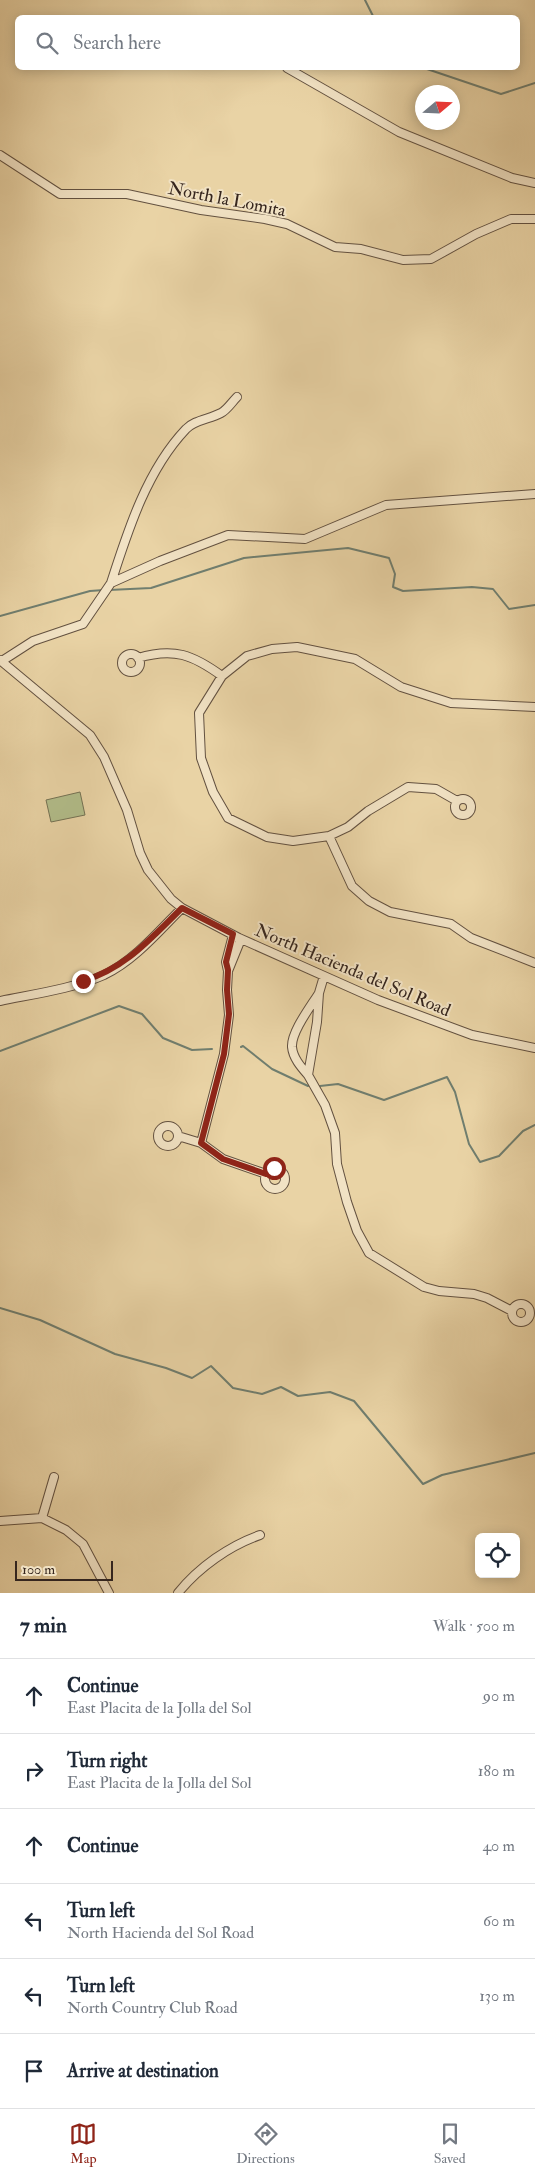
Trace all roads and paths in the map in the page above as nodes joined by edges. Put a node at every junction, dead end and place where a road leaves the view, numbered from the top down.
1 (290, 70) edge
2 (0, 155) edge
3 (535, 183) edge
4 (535, 219) edge
5 (237, 397) dead end
6 (535, 494) edge
7 (111, 583) junction
8 (138, 658) dead end
9 (1, 660) edge
10 (222, 676) junction
11 (535, 706) edge
12 (457, 801) dead end
13 (329, 836) junction
14 (182, 908) junction
15 (233, 934) junction
16 (241, 939) junction
17 (535, 963) edge
18 (228, 970) junction
19 (324, 976) junction
20 (319, 993) junction
21 (0, 1001) edge
22 (535, 1048) edge
23 (308, 1075) junction
24 (178, 1136) dead end
25 (201, 1143) junction
26 (266, 1174) dead end
27 (512, 1311) dead end
28 (54, 1477) dead end
29 (42, 1518) junction
30 (0, 1521) edge
31 (260, 1535) dead end
32 (109, 1593) edge
33 (178, 1593) edge

1 - 3 street
2 - 4 street, North la Lomita
5 - 7 street
6 - 7 street
7 - 9 street
8 - 10 street
9 - 14 street, North Hacienda del Sol Road
10 - 11 street
10 - 13 street
12 - 13 street
13 - 17 street
14 - 15 street, North Hacienda del Sol Road
14 - 21 street
15 - 16 street, North Hacienda del Sol Road
15 - 18 street
16 - 18 street
16 - 19 street, North Hacienda del Sol Road
18 - 25 street
19 - 20 street
19 - 22 street, North Hacienda del Sol Road
20 - 23 street
20 - 23 street
23 - 27 street
24 - 25 street
25 - 26 street
28 - 29 street
29 - 30 street
29 - 32 street
31 - 33 street

